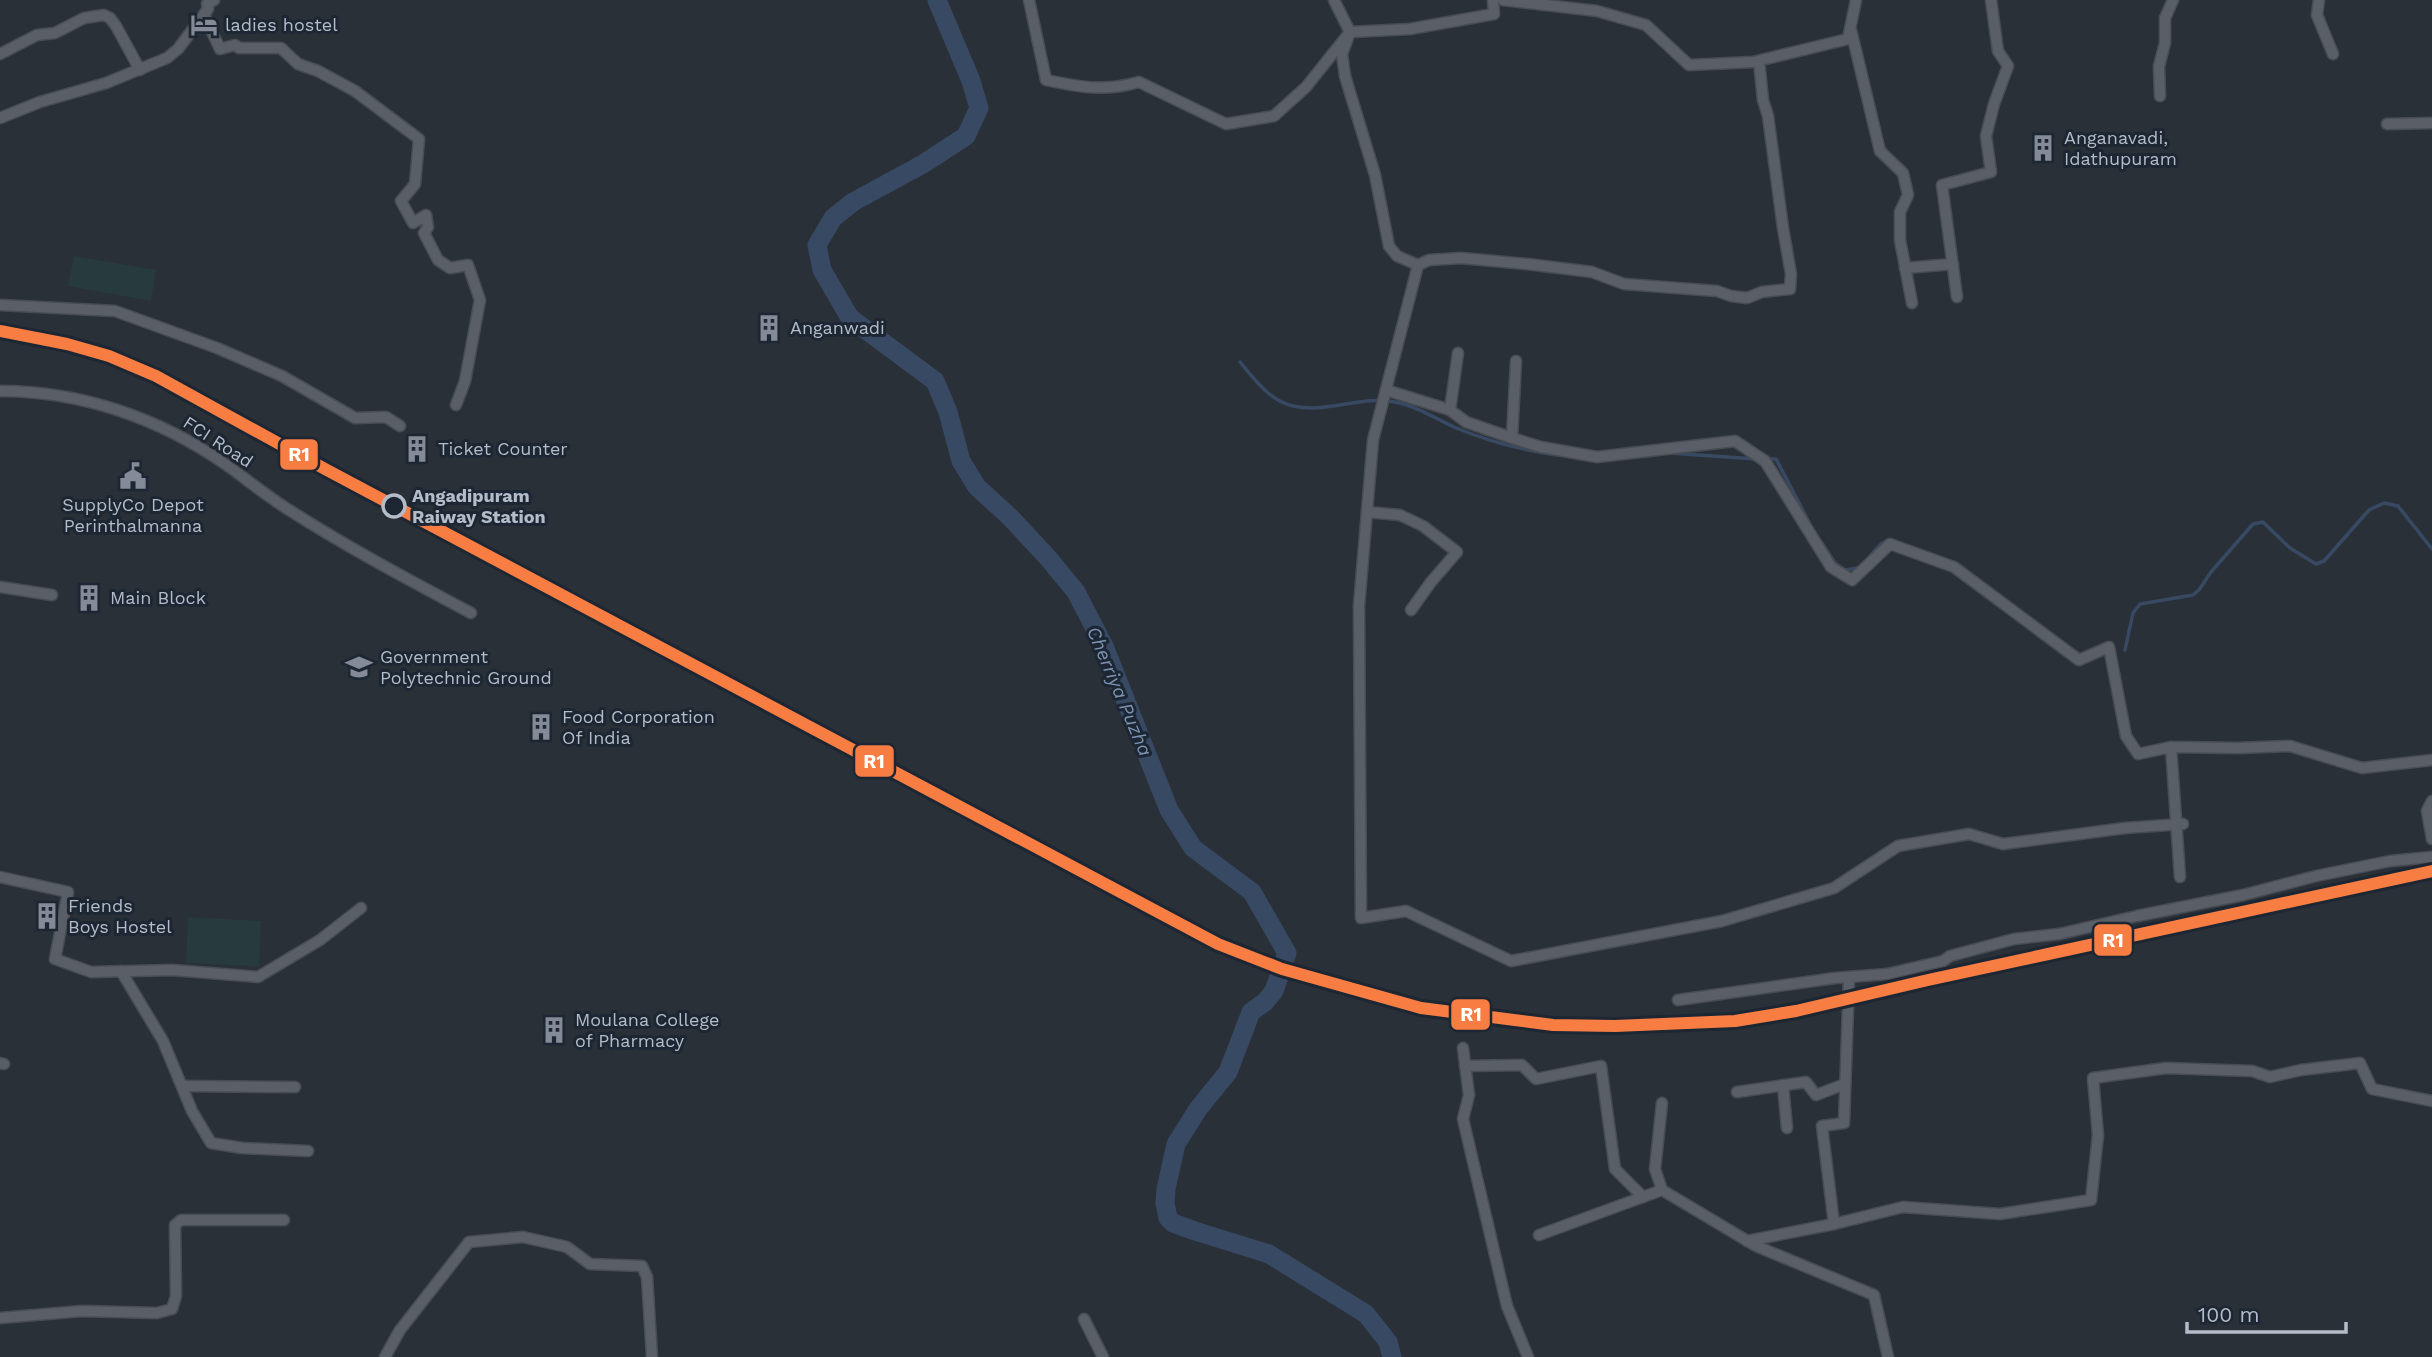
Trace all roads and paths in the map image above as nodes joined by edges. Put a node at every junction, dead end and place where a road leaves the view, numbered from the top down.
1 (1029, 0) edge
2 (1334, 0) edge
3 (1493, 0) edge
4 (1503, 0) edge
5 (1856, 0) edge
6 (1992, 0) edge
7 (2173, 0) edge
8 (2319, 0) edge
9 (1560, 3) edge
10 (207, 5) edge
11 (1850, 27) junction
12 (1350, 32) junction
13 (0, 54) edge
14 (2333, 54) dead end
15 (1759, 61) junction
16 (140, 69) junction
17 (2160, 96) dead end
18 (0, 118) edge
19 (2432, 123) edge
20 (2387, 124) dead end
21 (1953, 264) junction
22 (1418, 265) junction
23 (1905, 268) junction
24 (1957, 297) dead end
25 (1912, 303) dead end
26 (0, 306) edge
27 (1458, 353) dead end
28 (1516, 361) dead end
29 (1386, 390) junction
30 (0, 391) edge
31 (456, 405) dead end
32 (1450, 410) junction
33 (400, 426) dead end
34 (1512, 438) junction
35 (1367, 512) junction
36 (0, 587) edge
37 (52, 596) dead end
38 (1411, 610) dead end
39 (471, 613) dead end
40 (2171, 747) junction
41 (2432, 760) edge
42 (2432, 801) edge
43 (2179, 824) junction
44 (2432, 839) edge
45 (2432, 856) edge
46 (0, 877) edge
47 (2180, 877) dead end
48 (361, 908) dead end
49 (121, 971) junction
50 (1849, 978) junction
51 (1678, 1000) dead end
52 (1463, 1048) dead end
53 (1465, 1066) junction
54 (1845, 1084) junction
55 (1783, 1085) junction
56 (182, 1086) junction
57 (295, 1087) dead end
58 (1737, 1092) dead end
59 (2432, 1101) edge
60 (1662, 1103) dead end
61 (1787, 1128) dead end
62 (308, 1151) dead end
63 (1662, 1190) junction
64 (1643, 1197) junction
65 (284, 1220) dead end
66 (1834, 1224) junction
67 (1539, 1235) dead end
68 (1747, 1241) junction
69 (0, 1318) edge
70 (1084, 1319) dead end
71 (385, 1357) edge
72 (652, 1357) edge
73 (1102, 1357) edge
74 (1528, 1357) edge
75 (1888, 1357) edge

1 - 12 street
2 - 12 street
3 - 12 street
4 - 9 street
5 - 11 street
6 - 21 street
7 - 17 street
8 - 14 street
9 - 15 street
10 - 16 street
10 - 31 street
11 - 15 street
11 - 23 street
12 - 22 street
13 - 16 street
15 - 22 street
16 - 18 street
19 - 20 street
21 - 23 street
21 - 24 street
22 - 29 street
23 - 25 street
26 - 33 street
27 - 32 street
28 - 34 street
29 - 32 street
29 - 35 street
30 - 39 street, FCI Road
32 - 34 street
34 - 40 street
35 - 38 street
35 - 43 street
36 - 37 street
40 - 41 street
40 - 43 street
42 - 44 street
43 - 47 street
45 - 50 street
46 - 49 street
48 - 49 street
49 - 56 street
50 - 51 street
50 - 54 street
52 - 53 street
53 - 64 street
53 - 74 street
54 - 55 street
54 - 66 street
55 - 58 street
55 - 61 street
56 - 57 street
56 - 62 street
59 - 66 street
60 - 63 street
63 - 64 street
63 - 68 street
64 - 67 street
65 - 69 street
66 - 68 street
68 - 75 street
70 - 73 street
71 - 72 street

